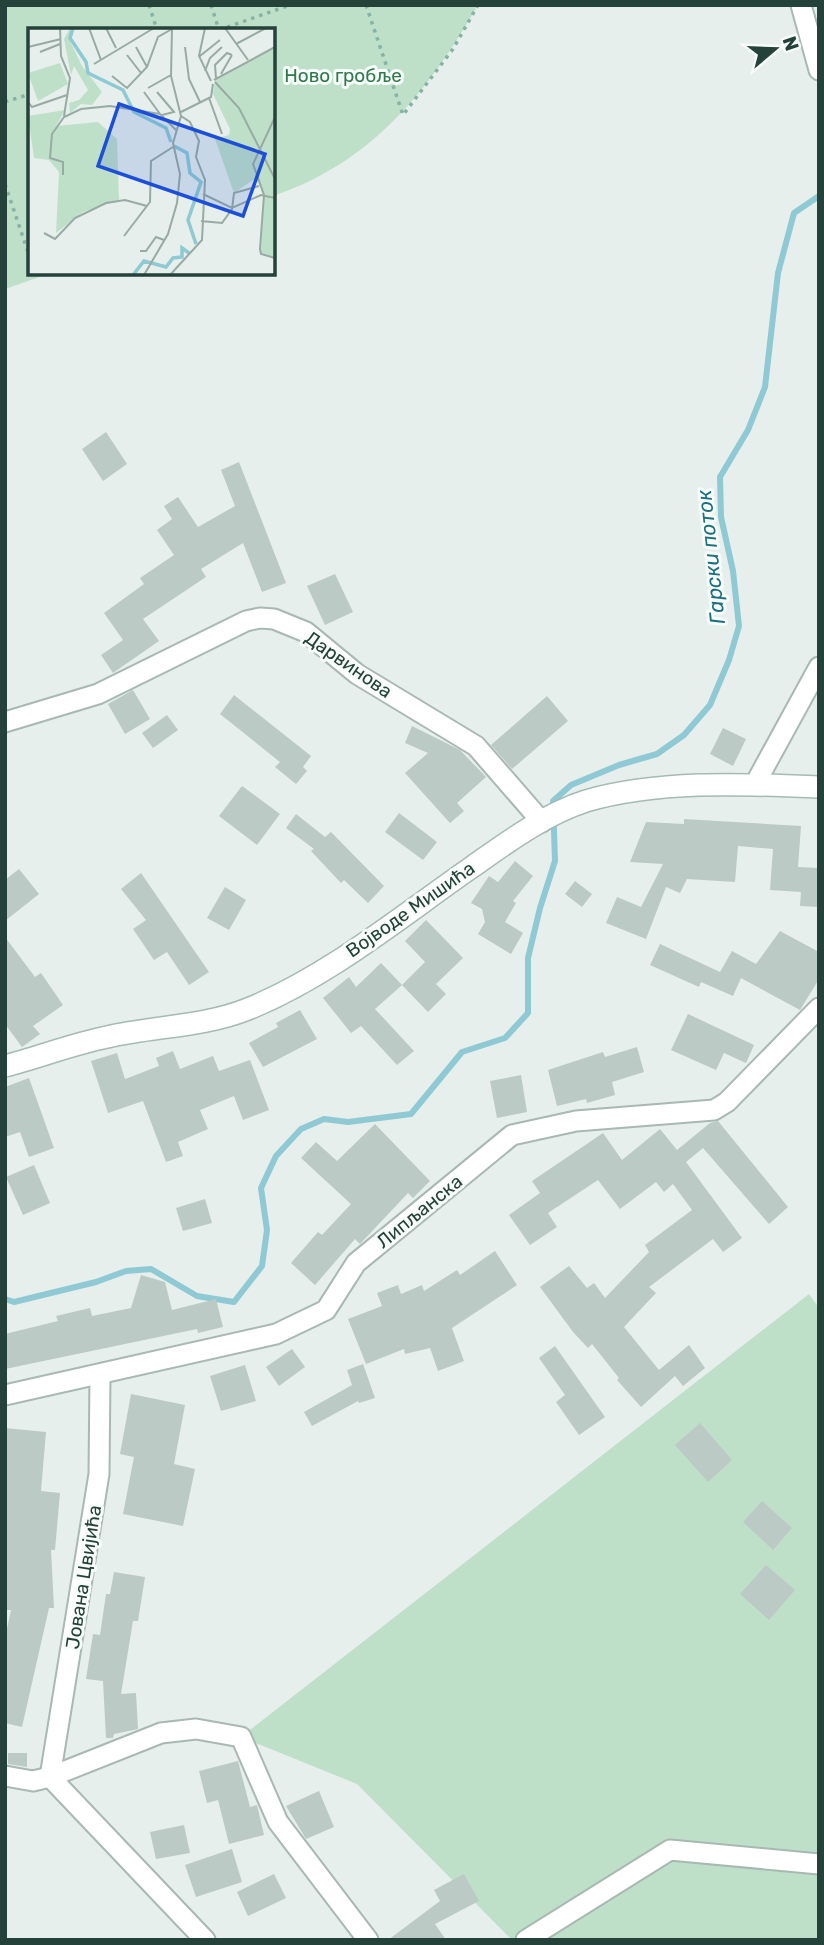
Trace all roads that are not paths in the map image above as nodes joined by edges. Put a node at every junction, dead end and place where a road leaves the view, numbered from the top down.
1 (801, 5) edge
2 (819, 70) edge
3 (819, 667) edge
4 (5, 722) edge
5 (755, 784) junction
6 (819, 787) edge
7 (535, 826) junction
8 (819, 1008) edge
9 (5, 1066) edge
10 (100, 1376) junction
11 (5, 1395) edge
12 (5, 1776) edge
13 (50, 1777) junction
14 (819, 1864) edge
15 (205, 1940) edge
16 (368, 1940) edge
17 (526, 1940) edge

1 - 2 street
3 - 5 street
4 - 7 street, Дарвинова
5 - 6 street, Војводе Мишића
5 - 7 street, Војводе Мишића
7 - 9 street, Војводе Мишића
8 - 10 street, Липљанска
10 - 11 street, Липљанска
10 - 13 street, Јована Цвијића
12 - 13 street
13 - 15 street
13 - 16 street
14 - 17 street

